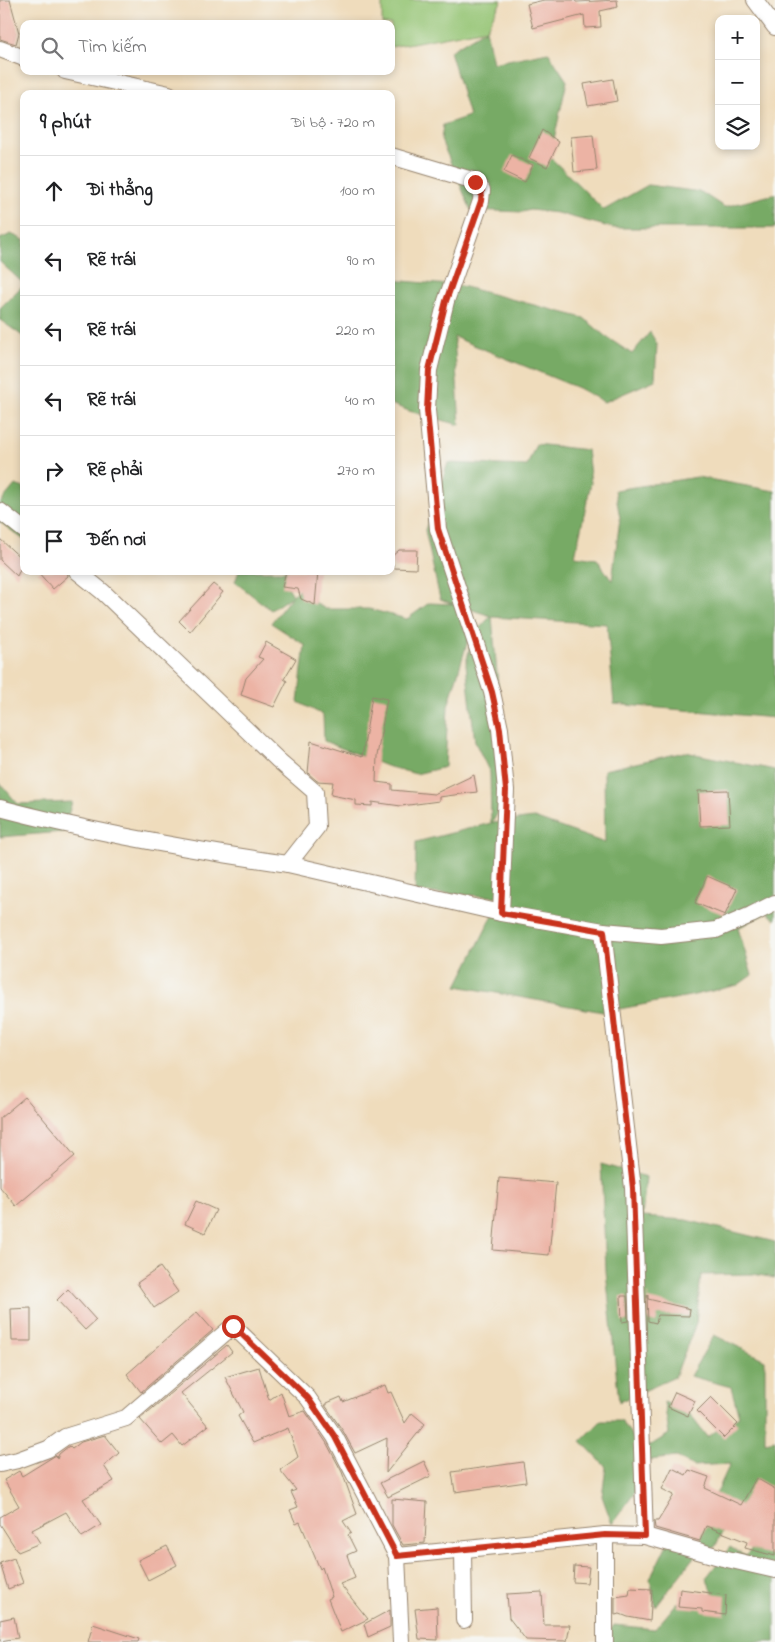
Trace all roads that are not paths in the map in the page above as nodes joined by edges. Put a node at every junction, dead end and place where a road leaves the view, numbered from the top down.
1 (756, 0) edge
2 (775, 27) edge
3 (0, 49) edge
4 (20, 56) edge
5 (83, 75) edge
6 (151, 90) edge
7 (395, 157) edge
8 (0, 511) edge
9 (20, 527) edge
10 (82, 575) edge
11 (0, 808) edge
12 (288, 864) junction
13 (775, 902) edge
14 (501, 913) junction
15 (604, 931) junction
16 (0, 1464) edge
17 (605, 1535) junction
18 (645, 1536) junction
19 (463, 1550) junction
20 (397, 1556) junction
21 (775, 1570) edge
22 (464, 1620) dead end
23 (400, 1642) edge
24 (605, 1642) edge

1 - 2 street
3 - 4 street
5 - 6 street
7 - 14 street
8 - 9 street
10 - 12 street
11 - 12 street
12 - 14 street
13 - 15 street
14 - 15 street
15 - 18 street
16 - 20 street
17 - 18 street
17 - 19 street
17 - 24 street
18 - 21 street
19 - 20 street
19 - 22 street
20 - 23 street

